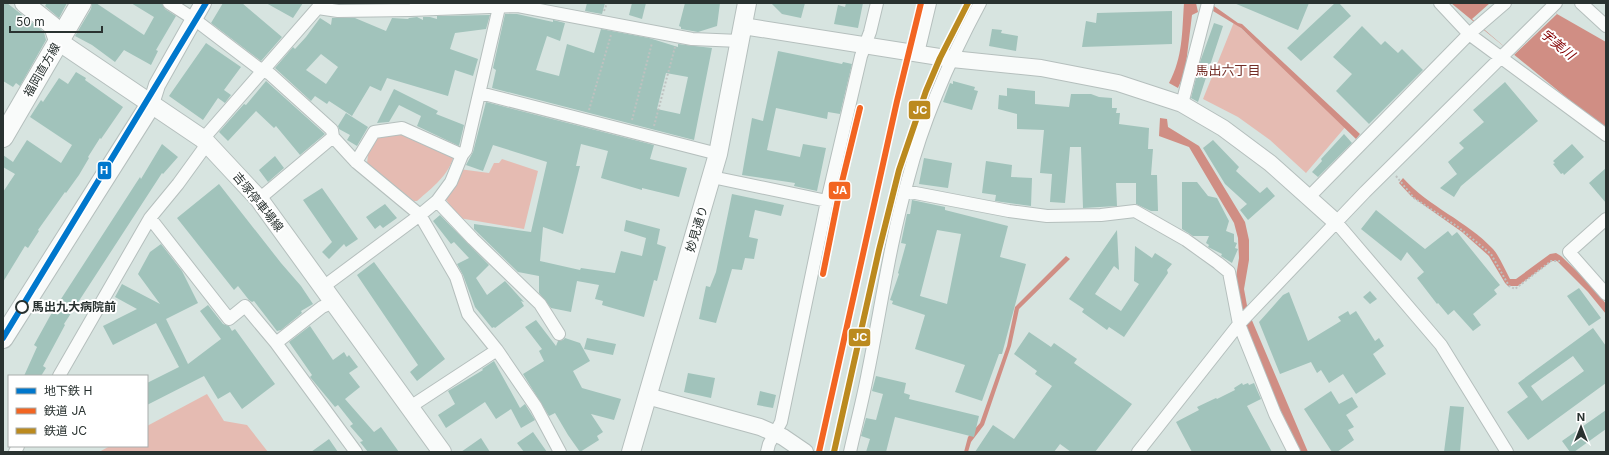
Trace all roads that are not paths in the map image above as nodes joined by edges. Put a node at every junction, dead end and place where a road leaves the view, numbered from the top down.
1 (24, 3) edge
2 (81, 3) edge
3 (169, 3) edge
4 (203, 3) edge
5 (747, 3) edge
6 (876, 3) edge
7 (930, 3) edge
8 (980, 3) edge
9 (1208, 3) edge
10 (1440, 3) edge
11 (1505, 3) edge
12 (1556, 3) edge
13 (1581, 3) edge
14 (500, 5) edge
15 (320, 6) edge
16 (194, 18) junction
17 (1606, 26) edge
18 (1473, 31) junction
19 (742, 33) junction
20 (58, 41) junction
21 (866, 44) junction
22 (918, 53) junction
23 (1504, 54) junction
24 (952, 59) junction
25 (264, 71) junction
26 (480, 93) junction
27 (151, 104) junction
28 (1182, 104) junction
29 (1606, 135) edge
30 (3, 137) edge
31 (333, 137) junction
32 (205, 141) junction
33 (718, 154) junction
34 (462, 155) junction
35 (356, 162) junction
36 (712, 177) junction
37 (905, 191) junction
38 (1308, 198) junction
39 (259, 199) junction
40 (437, 201) junction
41 (827, 201) junction
42 (420, 215) junction
43 (150, 218) junction
44 (1606, 219) edge
45 (1336, 222) junction
46 (323, 287) junction
47 (1606, 294) edge
48 (334, 302) junction
49 (1238, 324) junction
50 (559, 334) dead end
51 (3, 338) edge
52 (276, 343) junction
53 (497, 350) junction
54 (60, 375) edge
55 (647, 396) junction
56 (410, 407) junction
57 (775, 433) junction
58 (356, 452) edge
59 (442, 452) edge
60 (560, 452) edge
61 (631, 452) edge
62 (767, 452) edge
63 (805, 452) edge
64 (850, 452) edge
65 (1138, 452) edge
66 (1294, 452) edge
67 (1507, 452) edge

1 - 20 main road
2 - 20 main road, 福岡直方線
3 - 16 street
4 - 16 street
5 - 19 main road, 妙見通り
6 - 21 street
7 - 22 street
8 - 24 street
9 - 28 street
10 - 18 street
11 - 18 street
12 - 23 street
13 - 17 street
14 - 15 street
14 - 19 street
14 - 26 street
15 - 25 street
16 - 25 street
16 - 27 street
18 - 23 street
18 - 38 street
19 - 21 street
19 - 33 main road, 妙見通り
20 - 27 main road, 吉塚停車場線
20 - 30 main road, 福岡直方線
21 - 22 street
21 - 41 street
22 - 24 street
23 - 29 street
23 - 45 street
24 - 28 street
24 - 37 street
25 - 31 street
25 - 32 street
26 - 33 street
26 - 34 street
27 - 32 main road, 吉塚停車場線
27 - 51 main road
28 - 38 street
31 - 35 street
31 - 39 street
32 - 39 main road, 吉塚停車場線
32 - 43 street
33 - 36 main road, 妙見通り
34 - 35 street
34 - 40 street
35 - 42 street
36 - 41 street
36 - 55 main road, 妙見通り
37 - 49 street
37 - 64 street
38 - 45 street
39 - 46 main road, 吉塚停車場線
40 - 42 street
40 - 50 street
41 - 57 street
42 - 46 street
42 - 53 street
43 - 52 street
43 - 54 street
44 - 47 street
45 - 49 street
45 - 67 street
46 - 48 main road, 吉塚停車場線
48 - 52 street
48 - 56 main road, 吉塚停車場線
49 - 65 street
49 - 66 street
52 - 58 street
53 - 56 street
53 - 60 street
55 - 57 street
55 - 61 main road, 妙見通り
56 - 59 main road, 吉塚停車場線
57 - 62 street
57 - 63 street

